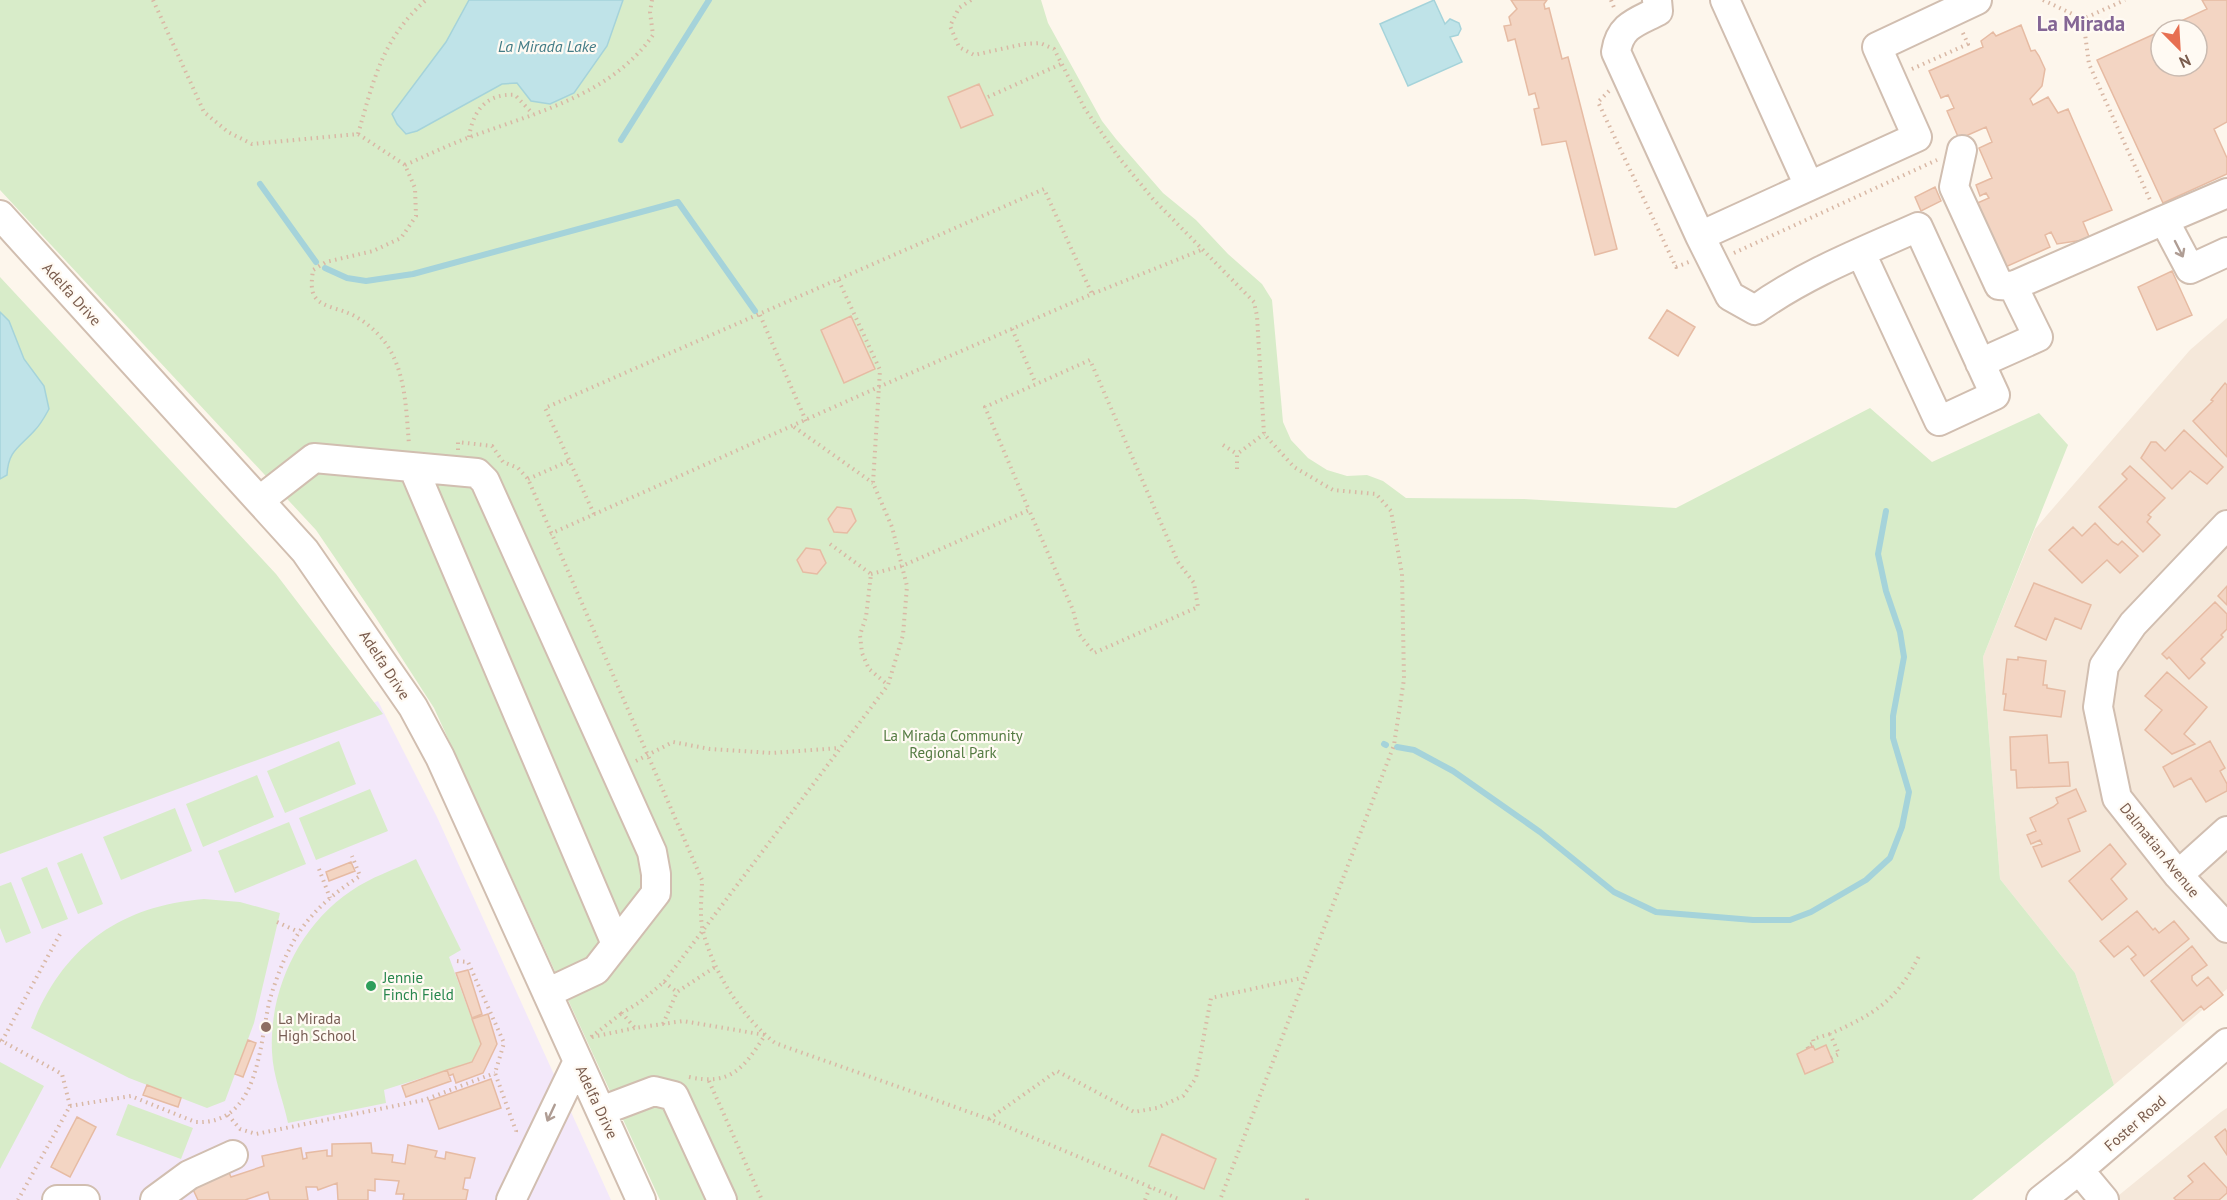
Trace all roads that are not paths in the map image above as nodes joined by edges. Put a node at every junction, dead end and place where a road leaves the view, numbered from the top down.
1 (1657, 0) edge
2 (1725, 0) edge
3 (1977, 0) edge
4 (1962, 150) dead end
5 (1809, 186) junction
6 (2227, 193) edge
7 (0, 215) edge
8 (2162, 221) junction
9 (1700, 236) junction
10 (2227, 252) edge
11 (1861, 253) junction
12 (2013, 286) junction
13 (1980, 363) junction
14 (412, 460) junction
15 (260, 501) junction
16 (2227, 525) edge
17 (2227, 831) edge
18 (2178, 875) junction
19 (2227, 928) edge
20 (616, 944) junction
21 (547, 993) junction
22 (2227, 1043) edge
23 (578, 1061) junction
24 (601, 1111) junction
25 (233, 1155) dead end
26 (2079, 1170) junction
27 (57, 1200) edge
28 (85, 1200) edge
29 (155, 1200) edge
30 (511, 1200) edge
31 (641, 1200) edge
32 (722, 1200) edge
33 (2041, 1200) edge
34 (2104, 1200) edge

1 - 9 street
2 - 5 street
3 - 5 street
4 - 12 street
5 - 9 street
6 - 8 street
7 - 15 street, Adelfa Drive
8 -> 10 street
8 - 12 street
9 - 11 street
11 - 13 street
11 - 13 street
12 - 13 street
14 - 15 street
14 - 20 street
14 - 20 street
15 - 21 street, Adelfa Drive
16 - 18 street, Dalmatian Avenue
17 - 18 street
18 - 19 street, Dalmatian Avenue
20 - 21 street
21 - 23 street, Adelfa Drive
22 - 26 street, Foster Road
23 - 24 street, Adelfa Drive
23 -> 30 street
24 - 31 street, Adelfa Drive
24 - 32 street
25 - 29 street
26 - 33 street, Foster Road
26 - 34 street
27 - 28 street

